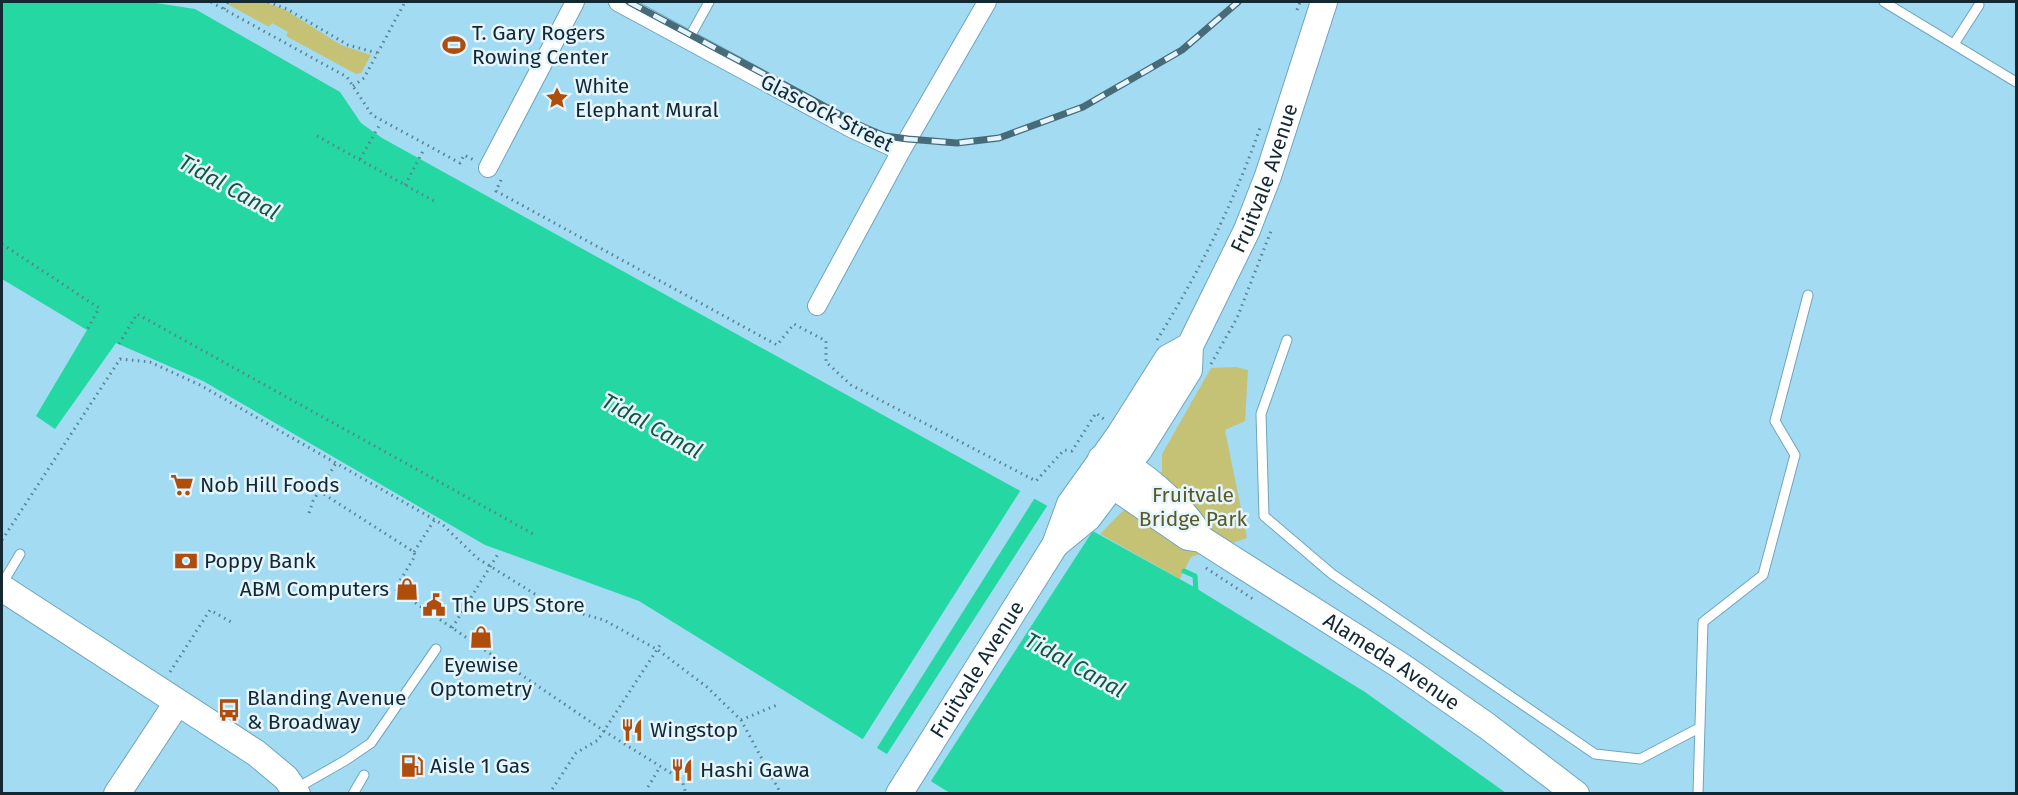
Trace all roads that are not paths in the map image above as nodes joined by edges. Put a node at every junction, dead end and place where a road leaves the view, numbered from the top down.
1 (575, 2) edge
2 (618, 2) edge
3 (639, 2) edge
4 (709, 2) edge
5 (987, 2) edge
6 (1324, 2) edge
7 (1884, 2) edge
8 (1977, 2) edge
9 (691, 36) junction
10 (1954, 44) junction
11 (2016, 82) edge
12 (901, 151) junction
13 (492, 163) road end
14 (1808, 295) dead end
15 (817, 306) dead end
16 (1287, 340) dead end
17 (1190, 346) junction
18 (1101, 459) junction
19 (1120, 475) junction
20 (1079, 511) junction
21 (20, 554) dead end
22 (2, 586) edge
23 (436, 649) dead end
24 (177, 703) junction
25 (1699, 728) junction
26 (364, 775) dead end
27 (296, 791) edge
28 (117, 794) edge
29 (354, 794) edge
30 (899, 794) edge
31 (1575, 794) edge
32 (1698, 794) edge

1 - 13 street
2 - 9 street, Glascock Street
3 - 9 street, Glascock Street
4 - 9 lane
5 - 12 street
6 - 17 main road, Fruitvale Avenue
7 - 10 lane
8 - 10 lane
9 - 12 street, Glascock Street
10 - 11 lane
12 - 15 street
14 - 25 lane
16 - 25 lane
17 - 18 main road, Fruitvale Avenue
17 - 19 main road, Fruitvale Avenue
18 - 19 main road, Alameda Avenue
18 - 20 main road, Fruitvale Avenue
19 - 20 main road, Fruitvale Avenue
19 - 31 main road, Alameda Avenue
20 - 30 main road, Fruitvale Avenue
21 - 22 lane
22 - 24 main road
23 - 27 lane
24 - 27 main road
24 - 28 main road
25 - 32 lane
26 - 29 lane

